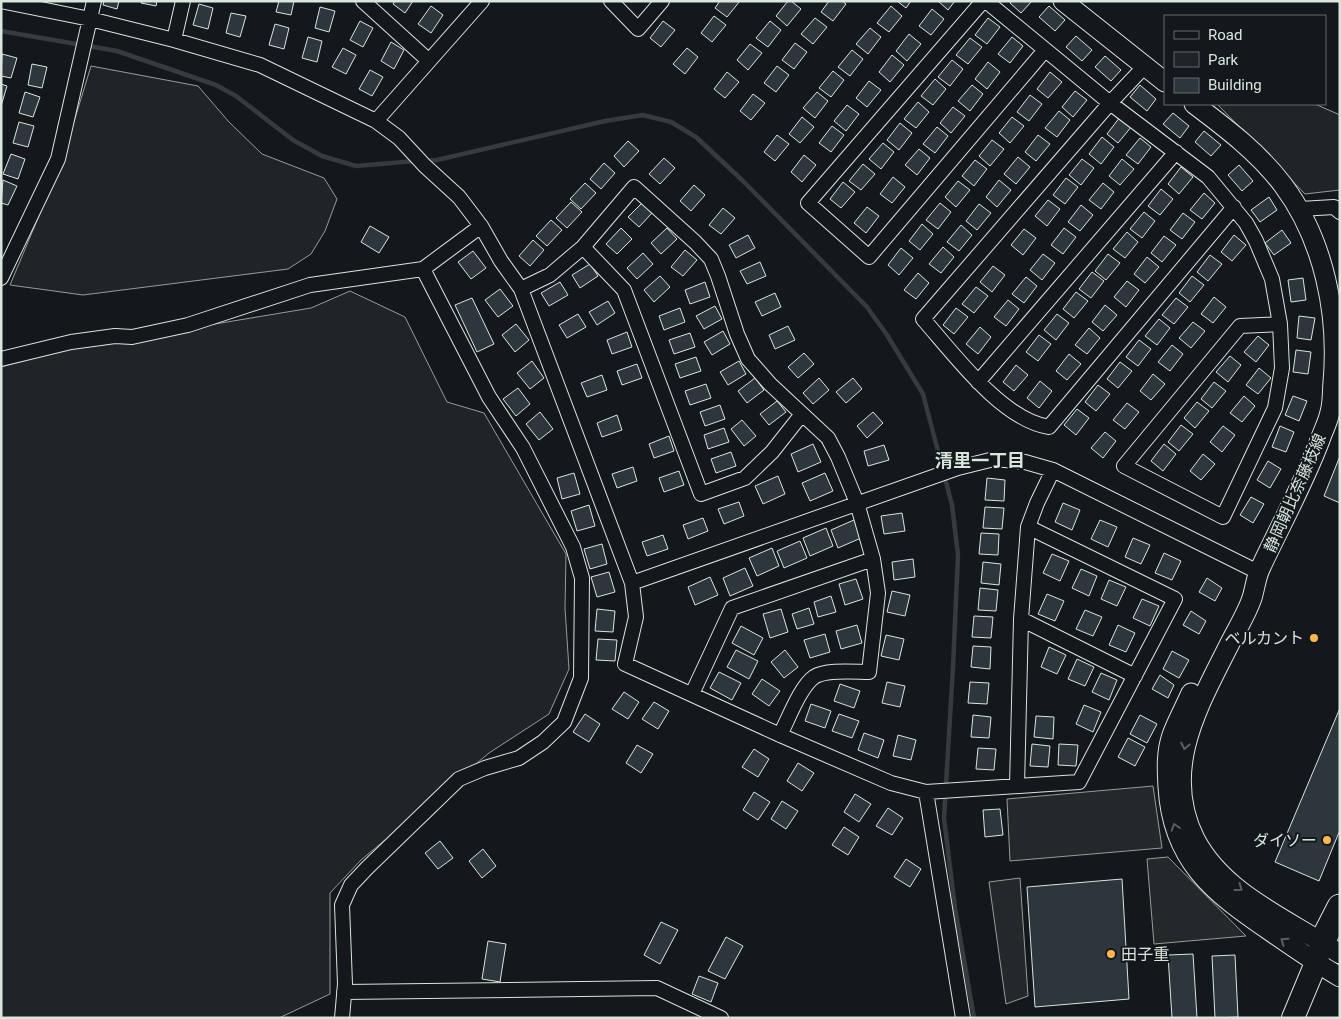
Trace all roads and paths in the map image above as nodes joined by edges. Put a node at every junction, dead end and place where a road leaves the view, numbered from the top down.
1 (2, 1) edge
2 (94, 1) edge
3 (183, 1) edge
4 (363, 1) edge
5 (482, 1) edge
6 (611, 1) edge
7 (662, 1) edge
8 (985, 1) edge
9 (1063, 1) edge
10 (90, 20) junction
11 (174, 40) junction
12 (1045, 50) junction
13 (429, 61) junction
14 (1144, 67) junction
15 (1164, 81) edge
16 (1110, 103) junction
17 (1195, 105) edge
18 (376, 121) junction
19 (1176, 152) junction
20 (1234, 207) junction
21 (1300, 209) junction
22 (1340, 212) edge
23 (481, 226) junction
24 (583, 247) junction
25 (423, 269) junction
26 (1, 278) edge
27 (521, 289) junction
28 (1280, 324) junction
29 (1, 358) edge
30 (978, 382) junction
31 (802, 414) junction
32 (1053, 470) junction
33 (857, 503) junction
34 (1028, 527) junction
35 (873, 558) junction
36 (1258, 572) junction
37 (632, 583) junction
38 (1021, 619) junction
39 (1134, 676) junction
40 (692, 694) junction
41 (780, 735) junction
42 (1017, 786) junction
43 (926, 792) junction
44 (1340, 907) edge
45 (1326, 953) edge
46 (1340, 977) edge
47 (344, 992) junction
48 (342, 1018) edge
49 (721, 1018) edge
50 (963, 1018) edge
51 (1293, 1018) edge

1 - 10 street
2 - 10 street
3 - 11 street
4 - 13 street
5 - 13 street
6 - 7 street
8 - 12 street
8 - 12 street
9 - 14 main road
10 - 11 street
10 - 26 street
11 - 18 street
12 - 16 street
13 - 18 street
14 - 15 main road
14 - 16 street
16 - 19 street
16 - 30 street
17 - 21 main road, 静岡朝比奈藤枝線
18 - 23 street
19 - 20 street
19 - 30 street
20 - 28 street
20 - 30 street
21 - 22 street
21 - 36 main road, 静岡朝比奈藤枝線
23 - 25 street
23 - 27 street
24 - 27 street
24 - 31 street
24 - 31 street
25 - 29 street
25 - 47 street
27 - 37 street
28 - 28 street
31 - 33 street
32 - 33 street
32 - 34 street
32 - 36 street
33 - 35 street
33 - 37 street
34 - 38 street
34 - 39 street
35 - 40 street
35 - 41 street
36 - 45 main road, 静岡朝比奈藤枝線
37 - 40 street
38 - 39 street
38 - 42 street
39 - 42 street
40 - 41 street
41 - 43 street
42 - 43 street
43 - 50 street
44 - 45 highway
45 - 46 main road, 静岡朝比奈藤枝線
45 - 51 highway
47 - 48 street
47 - 49 street

